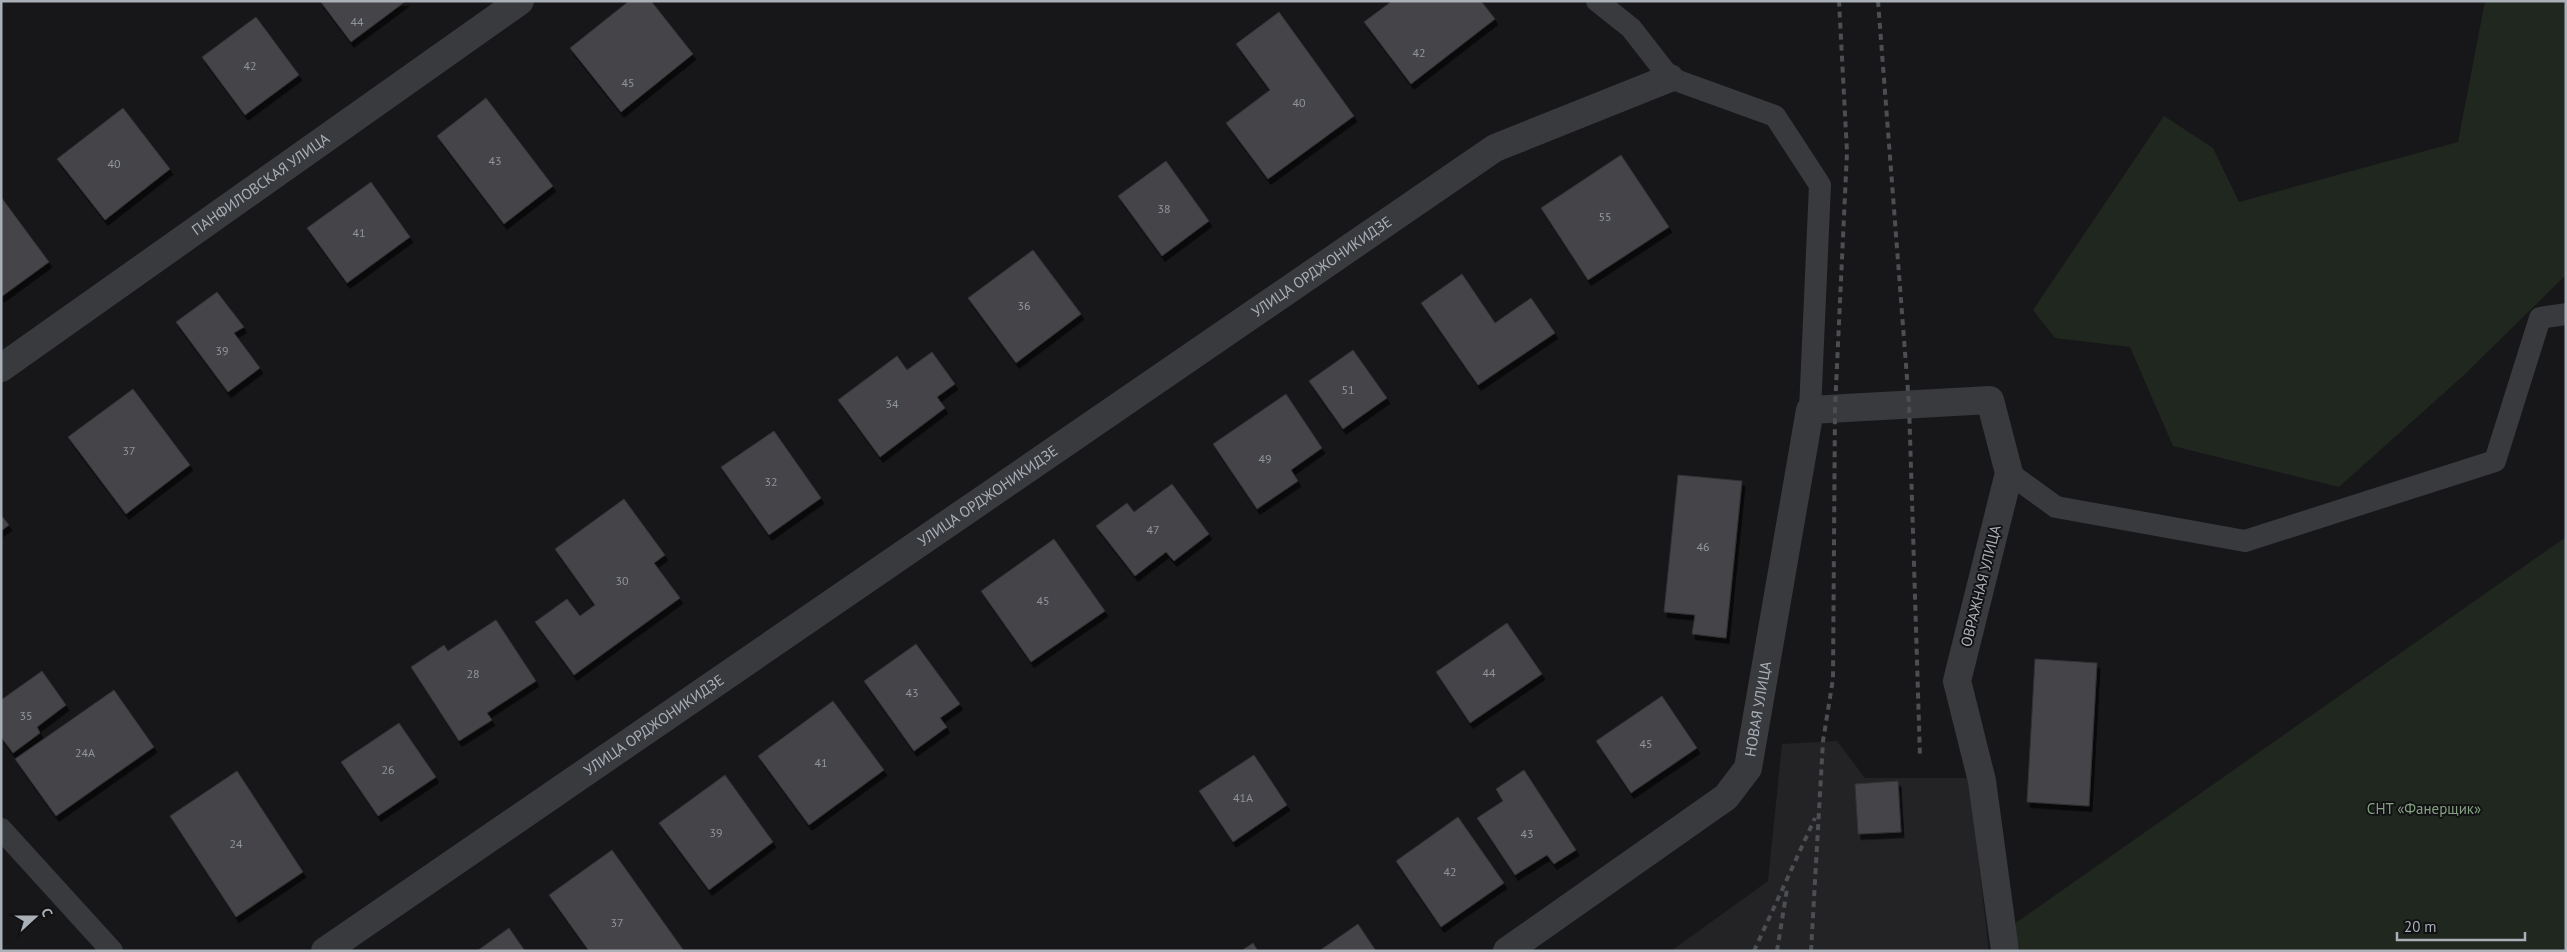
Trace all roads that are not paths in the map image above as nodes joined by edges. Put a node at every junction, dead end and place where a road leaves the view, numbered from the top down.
1 (520, 1) edge
2 (1597, 1) edge
3 (1670, 78) junction
4 (2566, 314) edge
5 (1, 368) edge
6 (1810, 410) junction
7 (2009, 473) junction
8 (1, 829) edge
9 (112, 951) edge
10 (325, 951) edge
11 (1507, 951) edge
12 (2005, 951) edge

1 - 5 street, ПАНФИЛОВСКАЯ УЛИЦА
2 - 3 lane
3 - 6 lane
3 - 10 street, УЛИЦА ОРДЖОНИКИДЗЕ
4 - 7 lane
6 - 7 street, ОВРАЖНАЯ УЛИЦА
6 - 11 street, НОВАЯ УЛИЦА
7 - 12 street, ОВРАЖНАЯ УЛИЦА
8 - 9 lane

